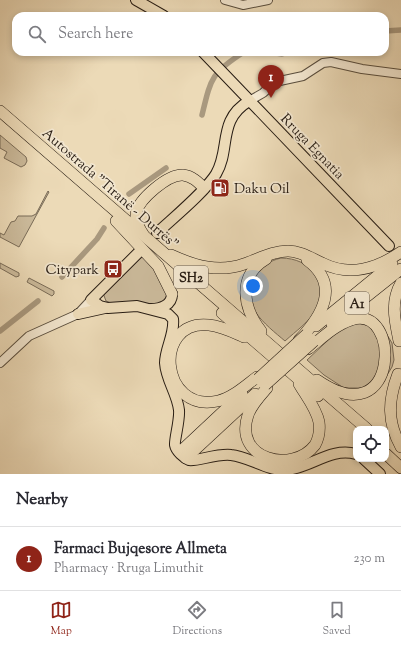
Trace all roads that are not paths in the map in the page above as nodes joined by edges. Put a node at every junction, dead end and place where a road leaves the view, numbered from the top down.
1 (136, 0) edge
2 (225, 0) edge
3 (268, 0) edge
4 (157, 12) edge
5 (206, 56) edge
6 (401, 74) edge
7 (249, 101) junction
8 (0, 111) edge
9 (0, 120) edge
10 (204, 188) junction
11 (116, 221) junction
12 (157, 233) dead end
13 (151, 243) junction
14 (389, 246) dead end
15 (401, 252) edge
16 (138, 253) dead end
17 (401, 258) edge
18 (401, 269) edge
19 (401, 283) edge
20 (101, 289) junction
21 (172, 294) junction
22 (91, 300) junction
23 (119, 306) junction
24 (108, 308) junction
25 (145, 308) junction
26 (78, 314) junction
27 (174, 324) junction
28 (311, 338) junction
29 (254, 342) junction
30 (272, 344) junction
31 (399, 358) edge
32 (0, 363) edge
33 (290, 363) junction
34 (262, 382) junction
35 (354, 426) edge
36 (364, 426) edge
37 (401, 447) edge
38 (389, 448) edge
39 (353, 454) edge
40 (183, 455) junction
41 (389, 457) edge
42 (401, 458) edge
43 (367, 462) edge
44 (401, 468) edge
45 (380, 474) edge

1 - 4 main road
2 - 3 street
5 - 7 main road, Rruga Egnatia
6 - 7 street
7 - 10 main road
7 - 14 main road, Rruga Egnatia
8 - 13 highway, Autostrada "Tiranë - Durrës" / SH2
9 - 11 highway, Autostrada "Tiranë - Durrës" / SH2
10 - 12 main road
10 - 13 highway
11 - 21 highway
11 - 29 highway, Autostrada "Tiranë - Durrës" / SH2
13 - 15 highway
13 - 30 highway, Autostrada "Tiranë - Durrës" / SH2
16 - 20 main road
17 - 28 highway, A1
18 - 28 highway, A1
19 - 31 highway
20 - 22 main road
20 - 23 main road
21 - 25 main road
21 - 27 main road
22 - 24 main road
22 - 26 street
23 - 24 main road
23 - 25 main road
24 - 26 main road
25 - 27 main road
26 - 32 street
27 - 40 main road
28 - 30 highway
28 - 31 highway
28 - 33 highway, A1, bridge
29 - 33 highway, Autostrada "Tiranë - Durrës" / SH2
29 - 34 highway
30 - 33 highway, Autostrada "Tiranë - Durrës" / SH2
31 - 33 highway
31 - 37 highway
33 - 34 highway, bridge
33 - 34 highway
33 - 35 highway, Autostrada "Tiranë - Durrës" / SH2
33 - 36 highway, Autostrada "Tiranë - Durrës" / SH2
34 - 40 highway
38 - 42 highway
39 - 40 main road
41 - 44 highway
43 - 45 main road

